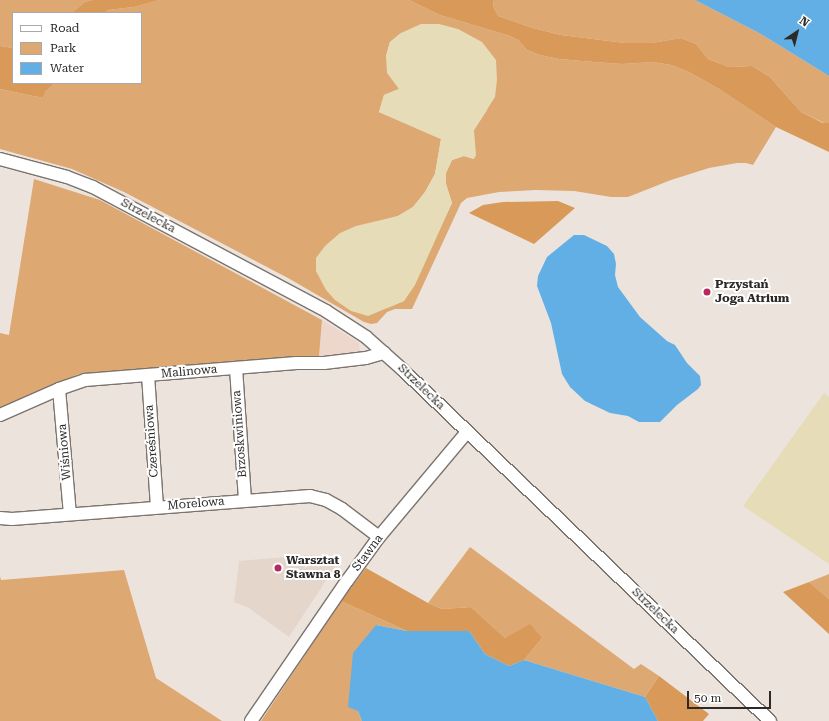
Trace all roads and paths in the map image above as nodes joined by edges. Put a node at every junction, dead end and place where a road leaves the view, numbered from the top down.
1 (0, 159) edge
2 (384, 353) junction
3 (236, 368) junction
4 (148, 375) junction
5 (59, 389) junction
6 (0, 415) edge
7 (467, 432) junction
8 (245, 500) junction
9 (157, 507) junction
10 (70, 514) junction
11 (0, 518) edge
12 (379, 537) junction
13 (251, 721) edge
14 (770, 721) edge

1 - 2 street, Strzelecka
2 - 3 street, Malinowa
2 - 7 street, Strzelecka
3 - 4 street, Malinowa
3 - 8 street, Brzoskwiniowa
4 - 5 street, Malinowa
4 - 9 street, Czereśniowa
5 - 6 street, Malinowa
5 - 10 street, Wiśniowa
7 - 12 street, Stawna
7 - 14 street, Strzelecka
8 - 9 street, Morelowa
8 - 12 street, Morelowa
9 - 10 street, Morelowa
10 - 11 street, Morelowa
12 - 13 street, Stawna

